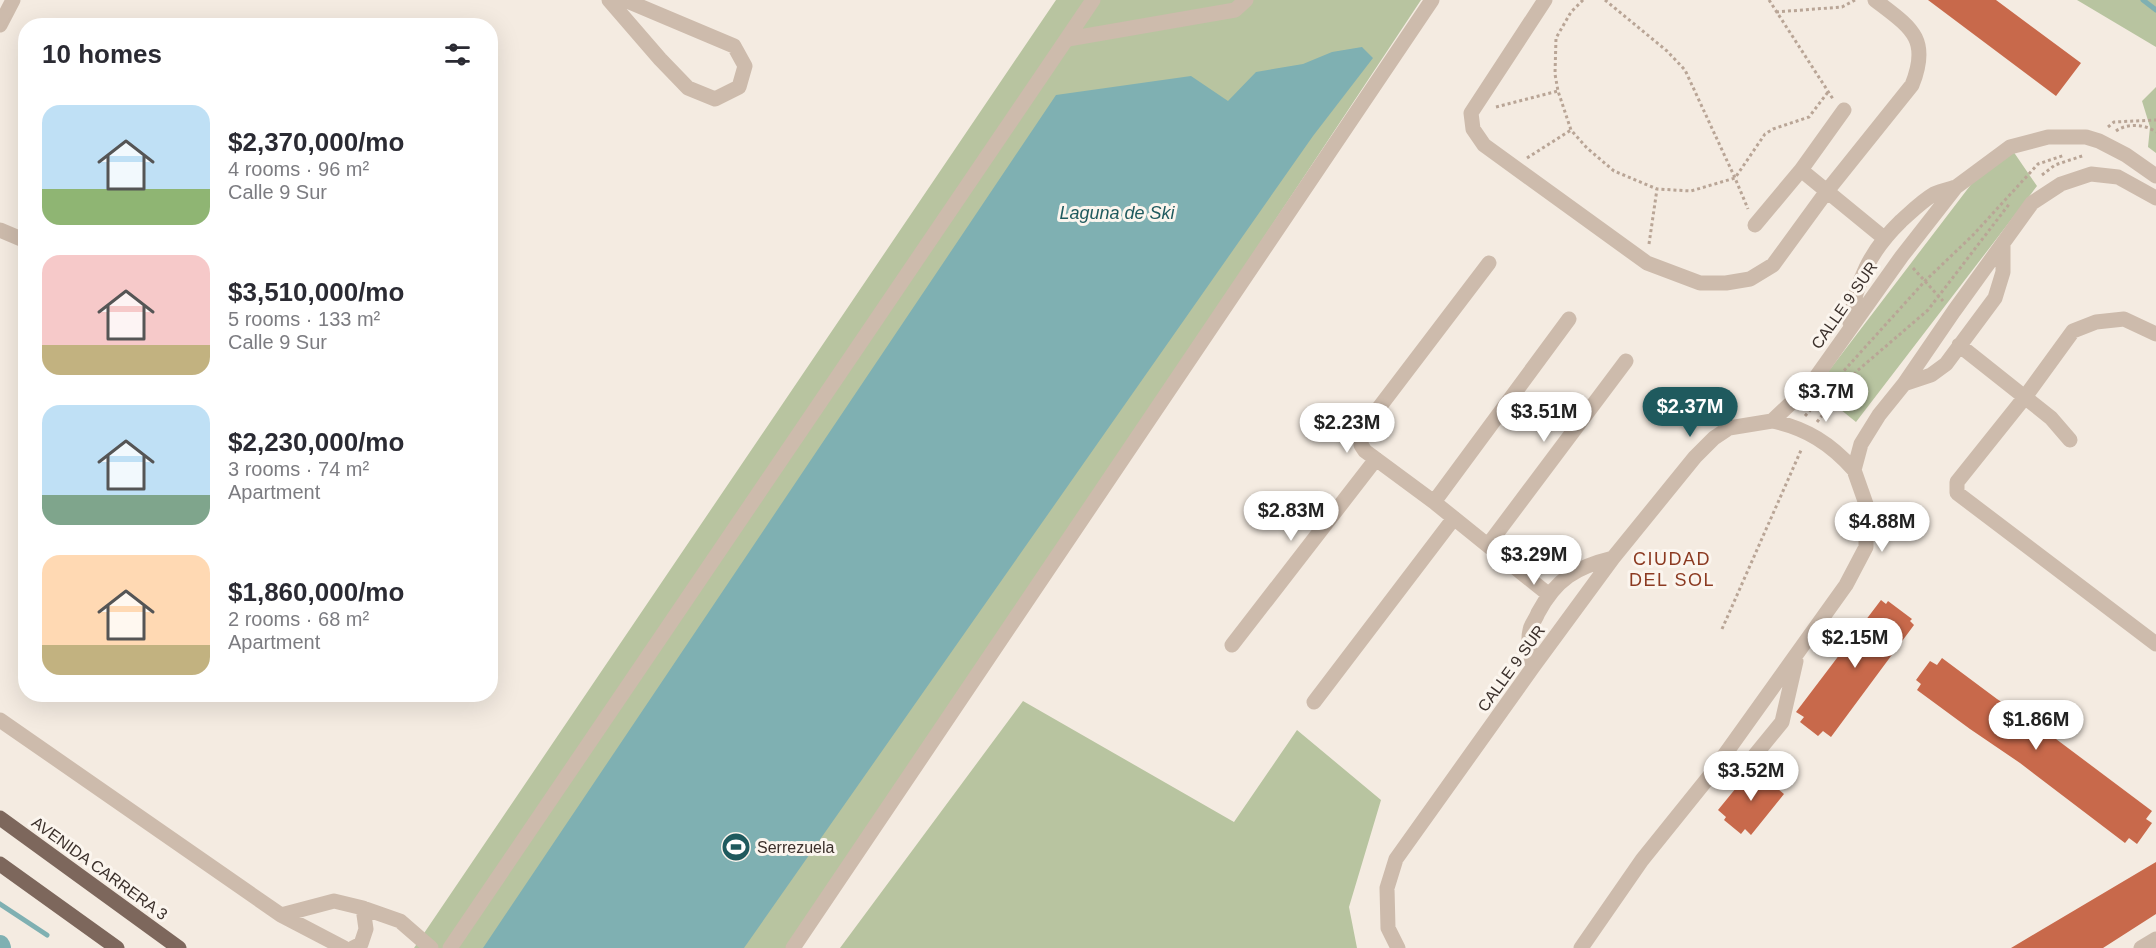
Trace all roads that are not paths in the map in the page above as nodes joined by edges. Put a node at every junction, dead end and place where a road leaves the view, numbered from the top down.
1 (13, 0) edge
2 (609, 0) edge
3 (625, 0) edge
4 (1093, 0) edge
5 (1246, 0) edge
6 (1432, 0) edge
7 (1545, 0) edge
8 (1875, 0) edge
9 (0, 25) edge
10 (1068, 39) junction
11 (1844, 110) dead end
12 (1801, 170) junction
13 (2156, 177) edge
14 (1956, 187) junction
15 (1827, 191) junction
16 (2151, 195) edge
17 (1755, 225) road end
18 (0, 230) edge
19 (18, 238) edge
20 (1884, 238) junction
21 (2002, 244) junction
22 (1489, 263) dead end
23 (1569, 319) dead end
24 (1850, 327) junction
25 (2156, 334) edge
26 (1959, 345) junction
27 (1626, 361) dead end
28 (1904, 384) junction
29 (2025, 397) junction
30 (1772, 420) junction
31 (2070, 440) dead end
32 (1376, 459) junction
33 (1854, 470) junction
34 (1434, 502) junction
35 (1454, 518) junction
36 (1488, 545) junction
37 (1613, 558) junction
38 (1548, 594) junction
39 (2156, 644) edge
40 (1232, 645) dead end
41 (1797, 655) junction
42 (1533, 667) junction
43 (1314, 702) dead end
44 (0, 720) edge
45 (1708, 778) junction
46 (0, 818) edge
47 (0, 864) edge
48 (363, 909) junction
49 (281, 915) junction
50 (2156, 939) edge
51 (117, 948) edge
52 (179, 948) edge
53 (344, 948) edge
54 (353, 948) edge
55 (431, 948) edge
56 (450, 948) edge
57 (793, 948) edge
58 (1398, 948) edge
59 (1581, 948) edge
60 (2141, 948) edge

1 - 9 street
2 - 3 street
4 - 10 street
5 - 10 street
6 - 57 street
7 - 15 street
8 - 15 street
10 - 56 street
11 - 12 street
12 - 15 street
12 - 17 street
13 - 14 street, CALLE 9 SUR
14 - 20 street
14 - 24 street, CALLE 9 SUR
15 - 20 street
16 - 21 street
18 - 19 street
20 - 24 street
21 - 26 street
21 - 28 street
22 - 32 street
23 - 34 street
24 - 30 street, CALLE 9 SUR
25 - 29 street
26 - 28 street
26 - 29 street
27 - 36 street
28 - 33 street
29 - 31 street
29 - 39 street
30 - 33 street
30 - 37 street, CALLE 9 SUR
32 - 34 street
32 - 40 street
33 - 41 street
34 - 35 street
35 - 36 street
35 - 43 street
36 - 38 street
37 - 38 street
37 - 42 street, CALLE 9 SUR
38 - 42 street
41 - 45 street
41 - 45 street
42 - 58 street, CALLE 9 SUR
44 - 49 street
45 - 59 street
46 - 52 main road, AVENIDA CARRERA 3
47 - 51 main road
48 - 49 street
48 - 54 street
48 - 55 street
49 - 53 street
50 - 60 street

